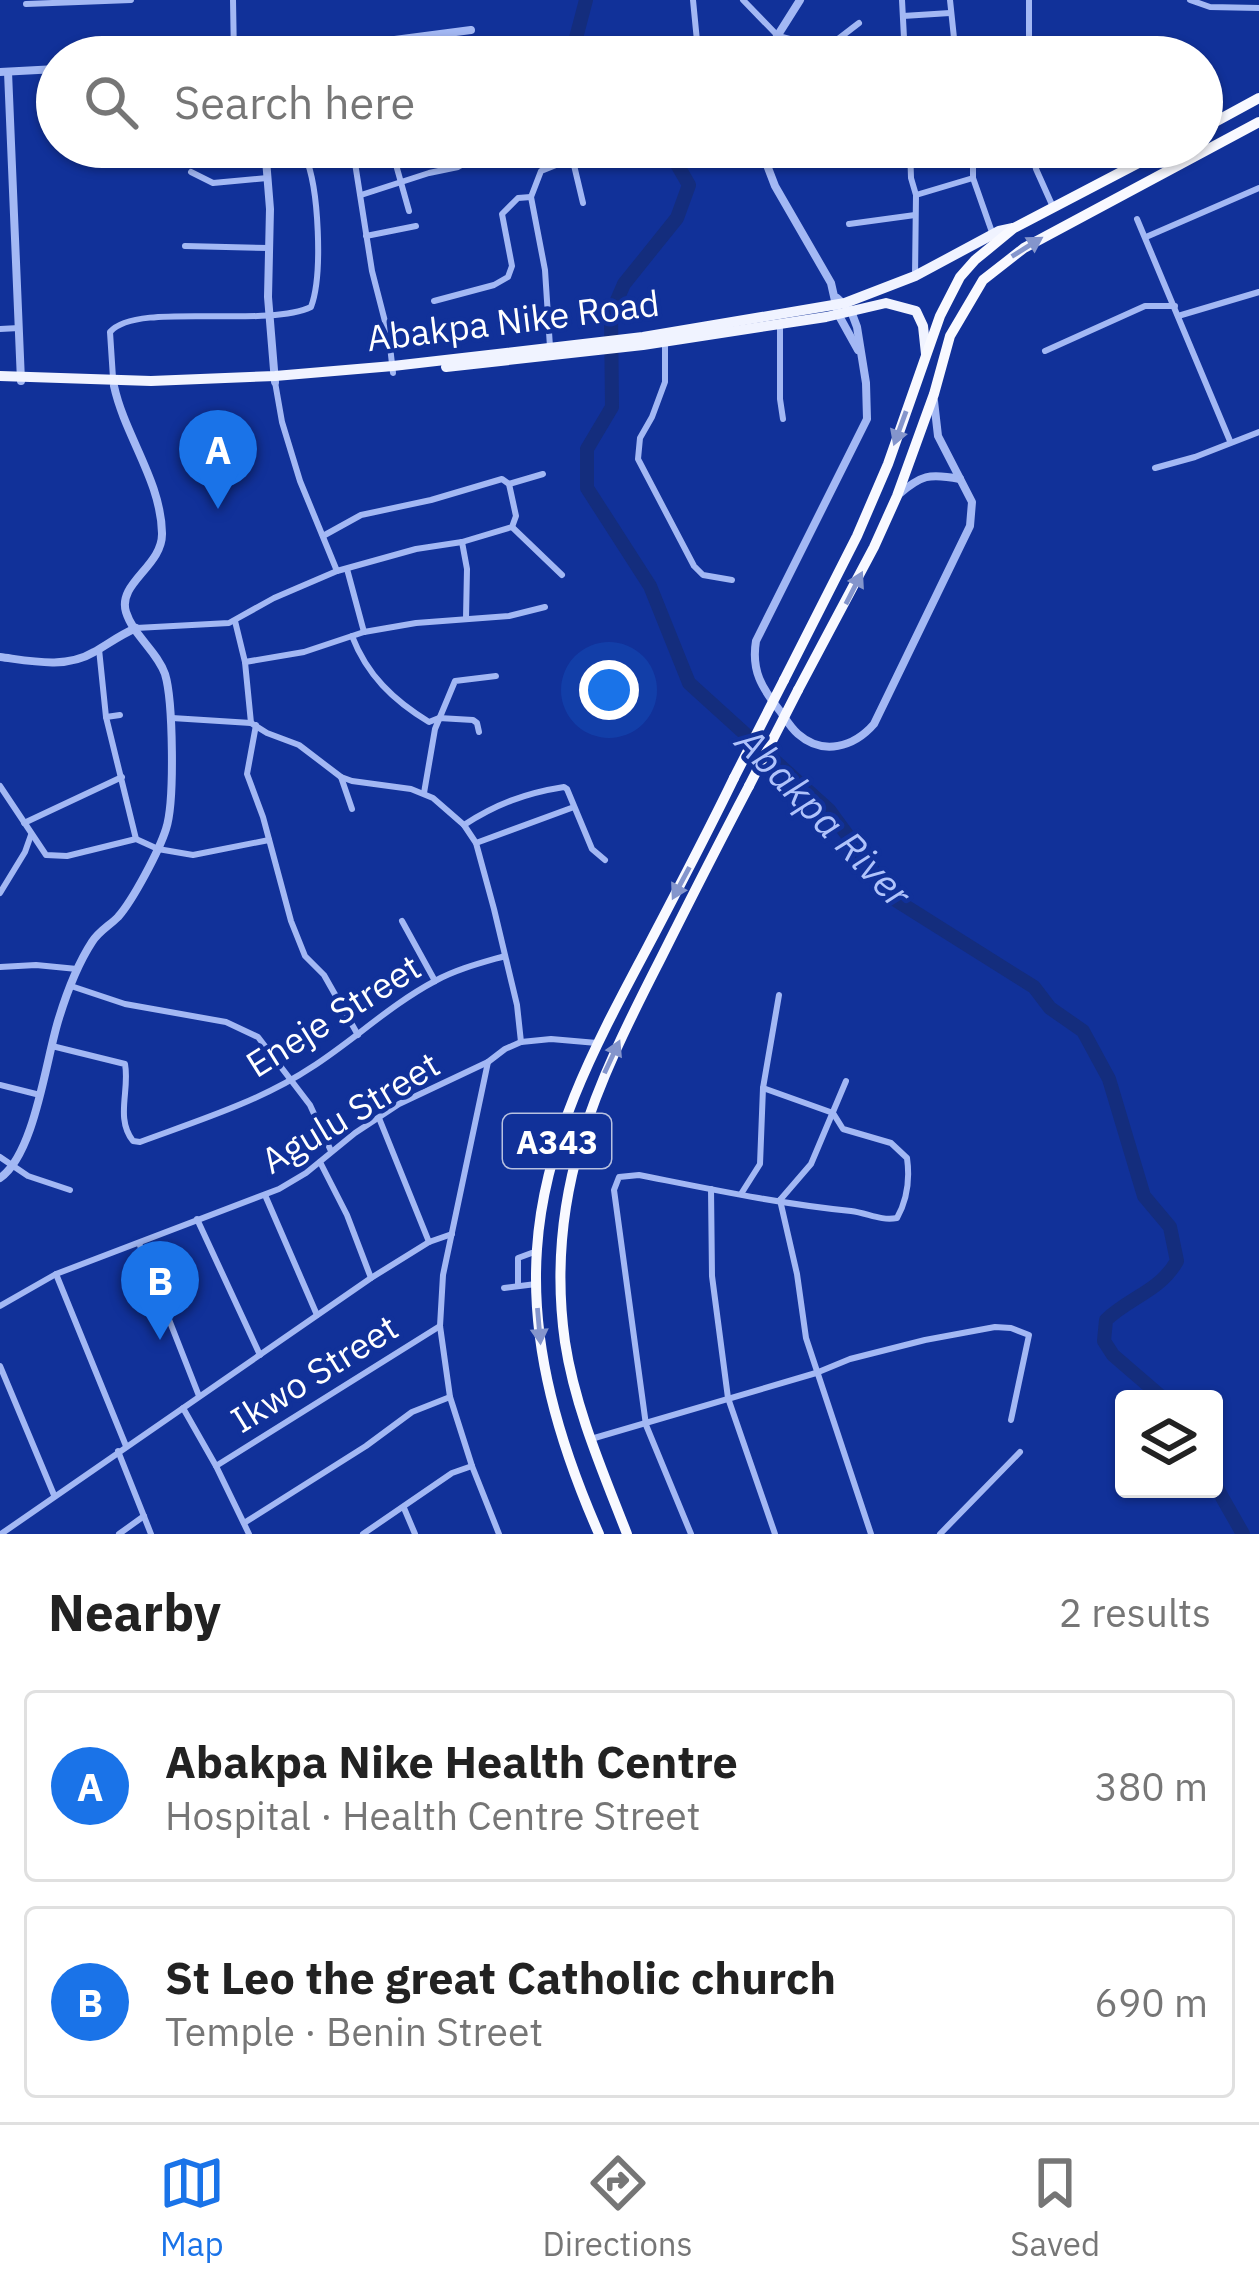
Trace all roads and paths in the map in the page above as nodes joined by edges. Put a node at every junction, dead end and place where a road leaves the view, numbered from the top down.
1 (131, 0) edge
2 (233, 0) edge
3 (693, 0) edge
4 (743, 0) edge
5 (800, 0) edge
6 (902, 0) edge
7 (950, 0) edge
8 (1029, 0) edge
9 (1190, 0) edge
10 (26, 4) dead end
11 (1259, 8) edge
12 (950, 13) junction
13 (903, 16) junction
14 (859, 23) dead end
15 (471, 30) dead end
16 (234, 36) edge
17 (434, 36) edge
18 (697, 36) edge
19 (778, 36) joint
20 (842, 36) edge
21 (904, 36) edge
22 (953, 36) edge
23 (1029, 36) edge
24 (36, 71) edge
25 (4, 72) edge
26 (1259, 98) edge
27 (1223, 118) edge
28 (1259, 122) edge
29 (1223, 141) edge
30 (5, 162) edge
31 (266, 168) edge
32 (310, 168) edge
33 (354, 168) edge
34 (397, 168) edge
35 (454, 168) edge
36 (549, 168) edge
37 (575, 168) edge
38 (768, 168) edge
39 (911, 168) edge
40 (973, 168) edge
41 (1038, 168) edge
42 (1128, 168) edge
43 (1171, 168) edge
44 (191, 172) dead end
45 (267, 178) junction
46 (973, 178) junction
47 (401, 181) junction
48 (1259, 188) edge
49 (361, 195) junction
50 (916, 195) junction
51 (532, 196) junction
52 (584, 203) dead end
53 (1052, 207) junction
54 (409, 211) dead end
55 (915, 215) junction
56 (1137, 218) dead end
57 (849, 224) dead end
58 (416, 226) dead end
59 (1014, 228) junction
60 (993, 235) junction
61 (366, 236) junction
62 (1146, 237) junction
63 (14, 246) junction
64 (185, 246) dead end
65 (0, 247) edge
66 (268, 248) junction
67 (915, 276) junction
68 (1259, 292) edge
69 (434, 301) dead end
70 (1175, 306) junction
71 (845, 307) junction
72 (1178, 316) junction
73 (269, 318) junction
74 (779, 323) junction
75 (0, 328) edge
76 (19, 328) junction
77 (664, 337) junction
78 (1045, 351) dead end
79 (550, 352) junction
80 (926, 357) junction
81 (393, 369) junction
82 (21, 378) junction
83 (0, 379) edge
84 (275, 379) junction
85 (114, 383) junction
86 (934, 394) junction
87 (783, 418) dead end
88 (1259, 432) edge
89 (1230, 441) junction
90 (1155, 468) dead end
91 (543, 474) dead end
92 (961, 479) junction
93 (509, 484) junction
94 (897, 496) junction
95 (512, 527) junction
96 (323, 536) junction
97 (462, 542) junction
98 (347, 569) junction
99 (337, 571) junction
100 (562, 575) dead end
101 (732, 580) dead end
102 (545, 608) dead end
103 (466, 618) junction
104 (235, 621) junction
105 (136, 628) junction
106 (364, 632) junction
107 (352, 636) junction
108 (99, 649) junction
109 (0, 657) edge
110 (245, 662) junction
111 (496, 676) dead end
112 (120, 715) dead end
113 (106, 717) junction
114 (169, 718) junction
115 (436, 719) junction
116 (253, 724) junction
117 (478, 732) dead end
118 (122, 776) junction
119 (341, 777) junction
120 (0, 786) edge
121 (424, 794) junction
122 (574, 807) junction
123 (352, 809) dead end
124 (24, 823) junction
125 (464, 825) junction
126 (31, 835) junction
127 (136, 839) junction
128 (269, 840) junction
129 (476, 843) junction
130 (158, 848) junction
131 (605, 860) dead end
132 (0, 893) edge
133 (402, 921) dead end
134 (505, 956) junction
135 (0, 967) edge
136 (77, 969) junction
137 (435, 981) junction
138 (71, 986) junction
139 (779, 995) dead end
140 (358, 1035) junction
141 (521, 1042) junction
142 (598, 1043) junction
143 (52, 1046) junction
144 (488, 1062) junction
145 (290, 1079) junction
146 (846, 1081) dead end
147 (0, 1085) edge
148 (763, 1088) junction
149 (40, 1095) junction
150 (833, 1113) junction
151 (379, 1118) junction
152 (332, 1150) junction
153 (0, 1157) edge
154 (320, 1162) junction
155 (13, 1167) junction
156 (0, 1178) edge
157 (711, 1189) junction
158 (70, 1190) dead end
159 (741, 1194) junction
160 (266, 1195) junction
161 (780, 1200) junction
162 (197, 1219) junction
163 (452, 1234) junction
164 (429, 1242) junction
165 (139, 1243) junction
166 (537, 1251) junction
167 (56, 1274) junction
168 (371, 1278) junction
169 (536, 1284) junction
170 (518, 1286) junction
171 (504, 1288) dead end
172 (0, 1306) edge
173 (317, 1316) junction
174 (440, 1326) junction
175 (260, 1355) junction
176 (0, 1366) edge
177 (816, 1373) junction
178 (200, 1397) junction
179 (450, 1397) junction
180 (728, 1398) junction
181 (183, 1408) junction
182 (1011, 1420) dead end
183 (646, 1425) junction
184 (591, 1439) junction
185 (122, 1448) junction
186 (1020, 1452) dead end
187 (216, 1466) junction
188 (472, 1466) junction
189 (54, 1496) junction
190 (404, 1508) junction
191 (144, 1516) junction
192 (244, 1523) junction
193 (1, 1534) edge
194 (119, 1534) edge
195 (151, 1534) edge
196 (249, 1534) edge
197 (363, 1534) edge
198 (415, 1534) edge
199 (500, 1534) edge
200 (599, 1534) edge
201 (627, 1534) edge
202 (691, 1534) edge
203 (775, 1534) edge
204 (871, 1534) edge
205 (940, 1534) edge

1 - 10 street
2 - 16 street
3 - 18 street
4 - 19 street
5 - 19 street
6 - 13 street
7 - 12 street
8 - 23 street
9 - 11 street
12 - 13 street
12 - 22 street
13 - 21 street
14 - 20 street
15 - 17 street
24 - 25 street
25 - 30 street
26 - 27 highway
29 -> 28 highway, A343
30 - 63 street
31 - 45 street
32 - 73 street
33 - 49 street
34 - 47 street
35 - 47 street
36 - 51 street
37 - 52 street
38 - 71 street
39 - 50 street
40 - 46 street
41 - 53 street
42 - 53 highway, A343
86 -> 43 highway, A343
44 - 45 street
45 - 66 street
46 - 50 street
46 - 60 street
47 - 49 street
47 - 54 street
48 - 62 street
49 - 61 street
50 - 55 street
51 - 69 street
51 - 79 street
53 - 59 highway, A343
55 - 57 street
55 - 67 street
56 - 62 street
58 - 61 street
59 - 60 main road, Abakpa Nike Road
59 - 80 highway, A343
60 - 67 main road, Abakpa Nike Road
61 - 81 street
62 - 70 street
63 - 65 street
63 - 76 street
64 - 66 street
66 - 73 street
67 - 71 main road, Abakpa Nike Road
68 - 72 street
70 - 72 street
70 - 78 street
71 - 74 main road, Abakpa Nike Road
71 - 77 main road, Abakpa Nike Road
71 - 80 main road
71 - 92 street
72 - 89 street
73 - 84 street
73 - 85 street
74 - 77 main road, Abakpa Nike Road
74 - 87 street
75 - 76 street
76 - 82 street
77 - 79 main road, Abakpa Nike Road
77 - 101 street
79 - 81 main road, Abakpa Nike Road
80 -> 142 highway, A343, bridge
81 - 84 main road, Abakpa Nike Road
82 - 83 main road, Abakpa Nike Road
82 - 85 main road, Abakpa Nike Road
84 - 85 main road, Abakpa Nike Road
84 - 96 street
85 - 105 street
86 - 92 street
86 - 94 highway, A343
88 - 89 street
89 - 90 street
91 - 93 street
92 - 94 street
93 - 95 street
93 - 96 street
184 -> 94 highway, A343, bridge
95 - 97 street
95 - 100 street
96 - 99 street
97 - 98 street
97 - 103 street
98 - 99 street
98 - 106 street
99 - 104 street
102 - 103 street
103 - 106 street
104 - 105 street
104 - 110 street
105 - 108 street
105 - 114 street
106 - 107 street
107 - 110 street
107 - 115 street
108 - 109 street
108 - 113 street
110 - 116 street
111 - 115 street
112 - 113 street
113 - 118 street
114 - 116 street
114 - 130 street
115 - 117 street
115 - 121 street
116 - 119 street
116 - 128 street
118 - 124 street
118 - 127 street
119 - 121 street
119 - 123 street
120 - 124 street
121 - 125 street
122 - 125 street
122 - 129 street
122 - 131 street
124 - 126 street
125 - 129 street
126 - 127 street
126 - 132 street
127 - 130 street
128 - 130 street
128 - 140 street
129 - 134 street
130 - 136 street
133 - 137 street
134 - 137 street, Eneje Street
134 - 141 street
135 - 136 street
136 - 138 street
137 - 140 street, Eneje Street
138 - 143 street
138 - 145 street
139 - 148 street
140 - 145 street, Eneje Street
141 - 142 street
141 - 144 street, Agulu Street
142 - 166 highway, A343
143 - 145 street, Eneje Street
143 - 149 street
144 - 151 street, Agulu Street
144 - 163 street
145 - 152 street
146 - 150 street
147 - 149 street
148 - 150 street
148 - 159 street
149 - 155 street
150 - 161 street
150 - 161 street
151 - 152 street, Agulu Street
151 - 164 street
152 - 154 street, Agulu Street
153 - 155 street
154 - 160 street, Agulu Street
154 - 168 street
155 - 156 street
155 - 158 street
157 - 159 street
157 - 180 street
157 - 183 street
159 - 161 street
160 - 162 street, Agulu Street
160 - 173 street
161 - 177 street
162 - 165 street, Agulu Street
162 - 175 street
163 - 164 street
163 - 174 street
164 - 168 street
165 - 167 street, Agulu Street
165 - 178 street
166 - 169 highway, A343
166 - 170 street
167 - 172 street, Agulu Street
167 - 185 street
168 - 173 street
169 - 170 street
169 -> 200 highway, A343
170 - 171 street
173 - 175 street
174 - 179 street
174 - 187 street, Ikwo Street
175 - 178 street
176 - 189 street
177 - 180 street
177 - 182 street
177 - 204 street
178 - 181 street
179 - 188 street
179 - 192 street
180 - 183 street
180 - 203 street
181 - 185 street
181 - 187 street
183 - 184 street
183 - 202 street
184 - 201 highway, A343
185 - 189 street
185 - 191 street
186 - 205 street
187 - 192 street
188 - 190 street
188 - 199 street
189 - 193 street
190 - 197 street
190 - 198 street
191 - 194 street
191 - 195 street
192 - 196 street

